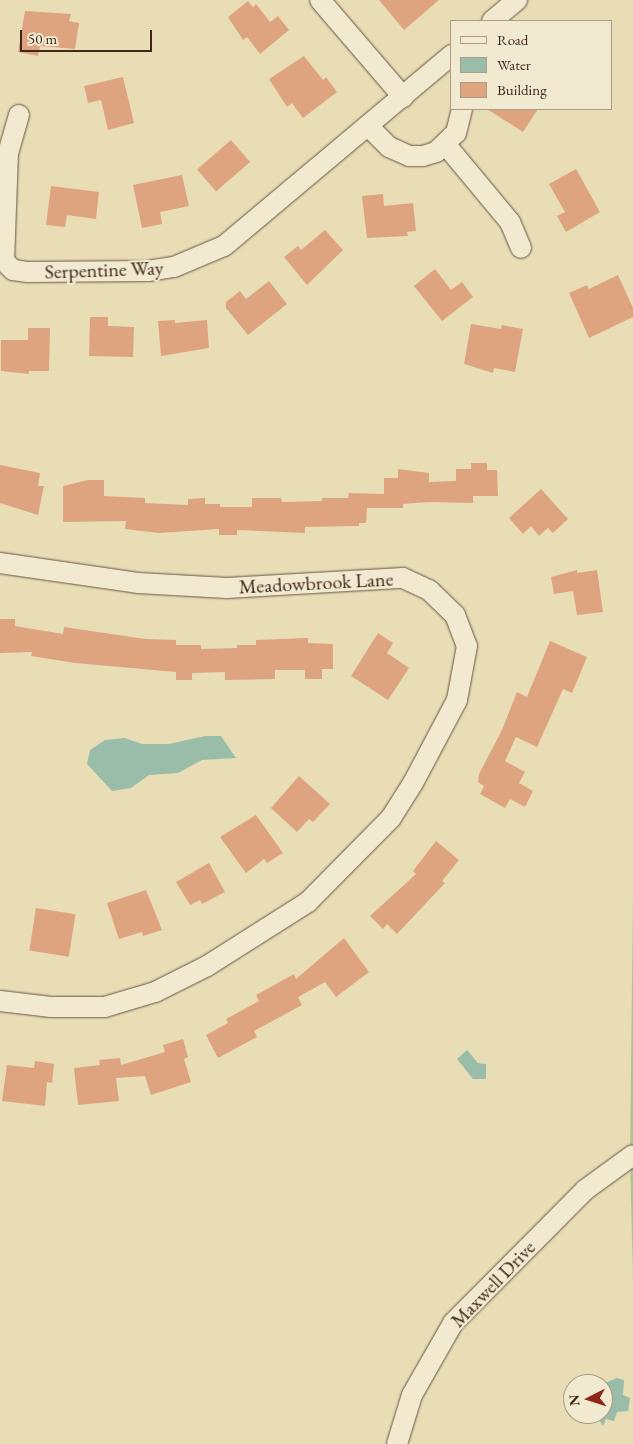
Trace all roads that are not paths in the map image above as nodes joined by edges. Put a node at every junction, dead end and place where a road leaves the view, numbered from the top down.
1 (320, 0) edge
2 (516, 0) edge
3 (493, 20) edge
4 (448, 66) edge
5 (403, 97) junction
6 (462, 110) edge
7 (18, 115) dead end
8 (369, 127) junction
9 (446, 145) junction
10 (521, 248) dead end
11 (0, 563) edge
12 (0, 1000) edge
13 (633, 1155) edge
14 (397, 1444) edge

1 - 5 street
2 - 3 street
4 - 5 street, Serpentine Way
5 - 8 street, Serpentine Way
6 - 9 street
7 - 8 street, Serpentine Way
8 - 9 street
9 - 10 street
11 - 12 street, Meadowbrook Lane
13 - 14 street, Maxwell Drive

